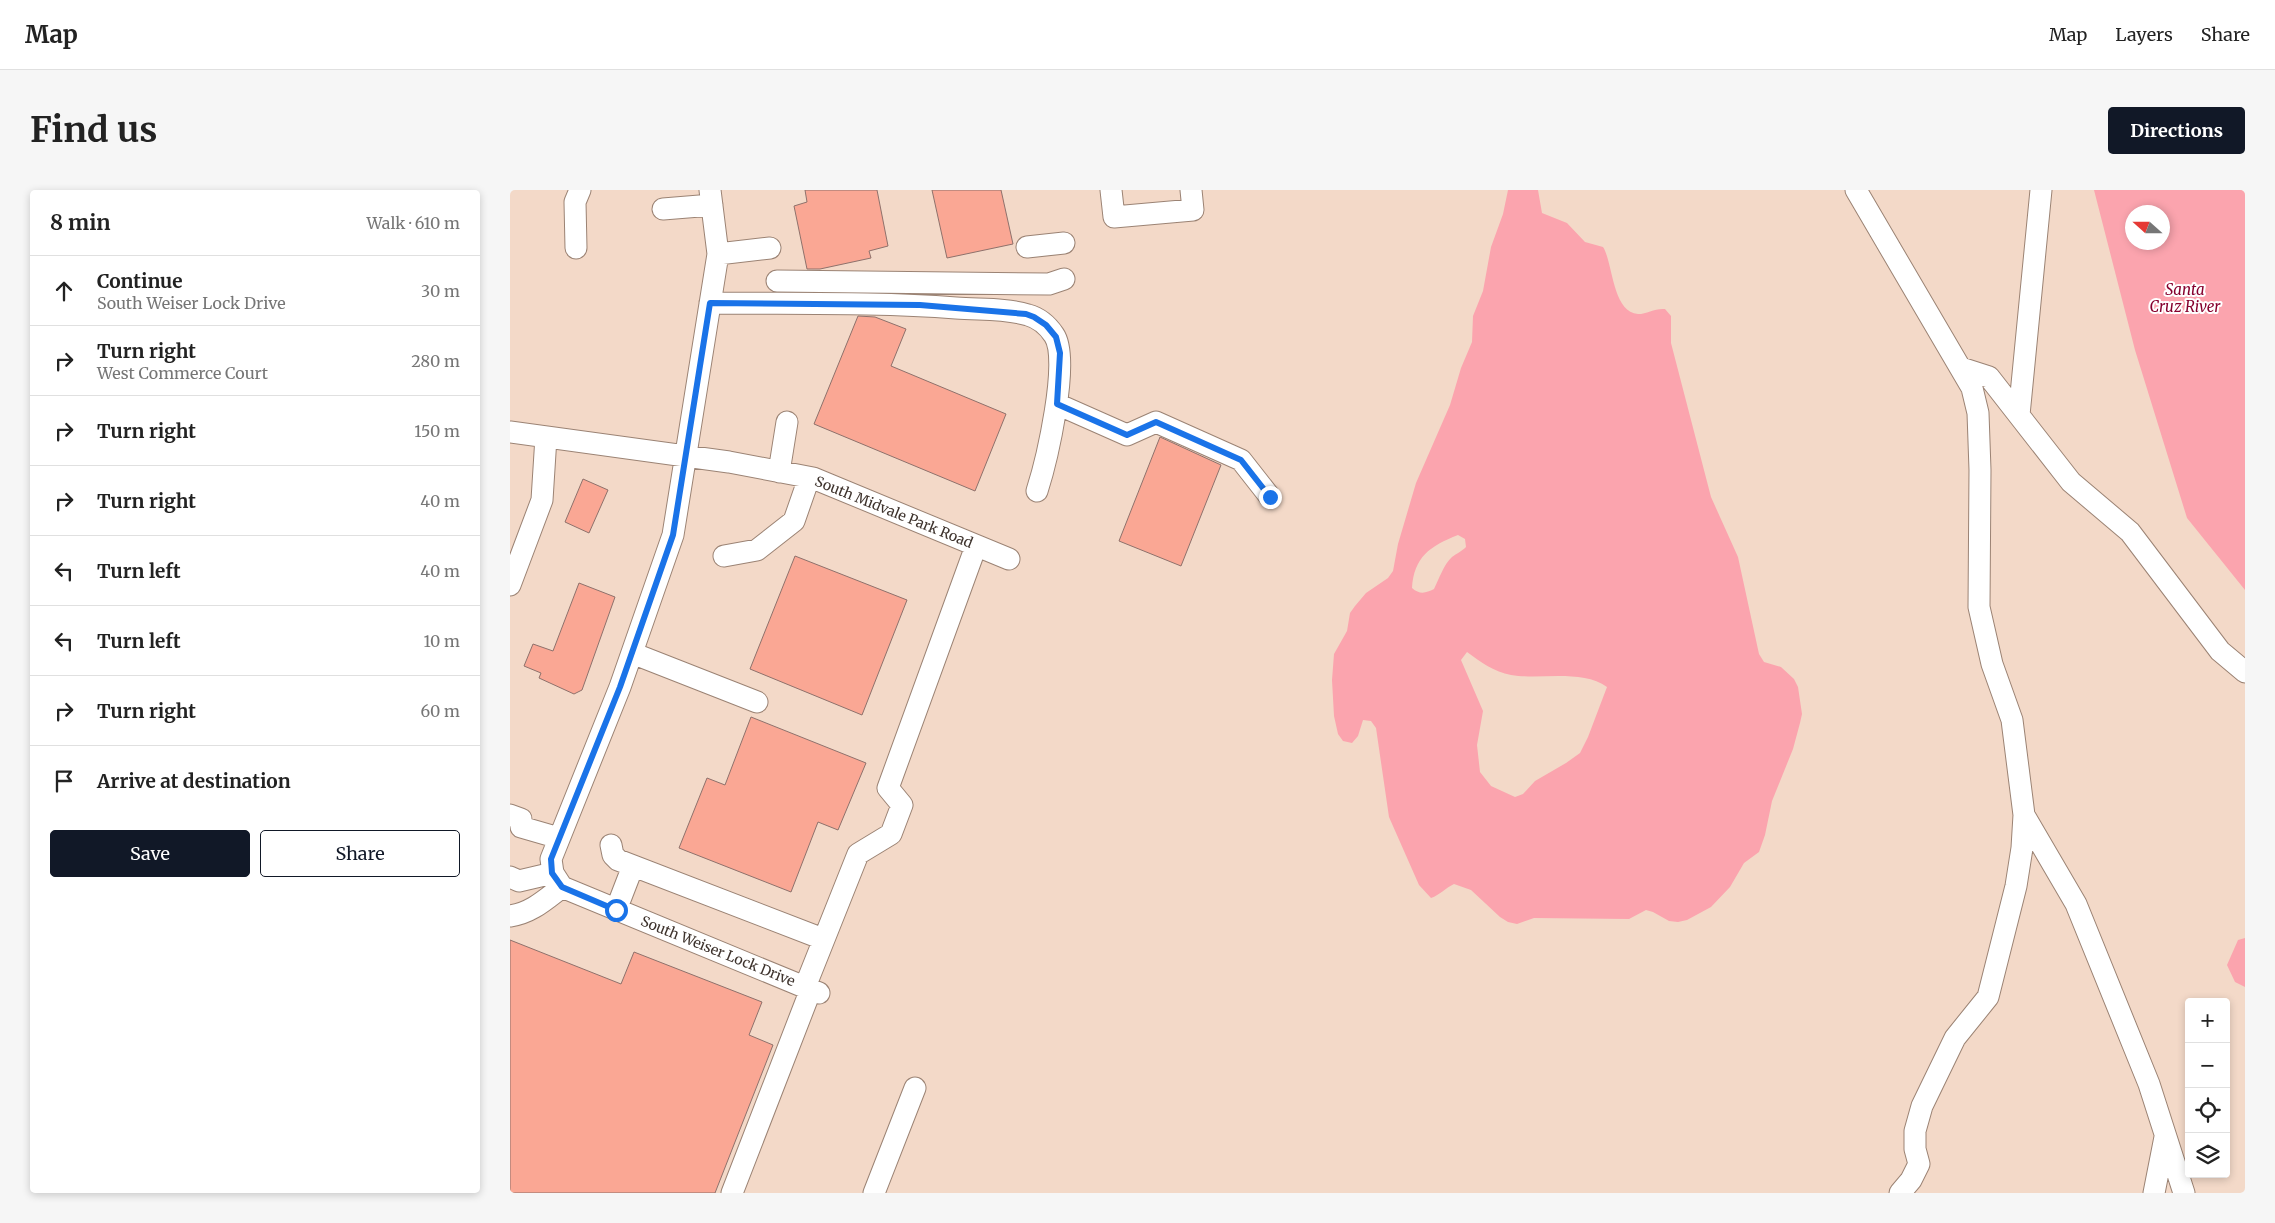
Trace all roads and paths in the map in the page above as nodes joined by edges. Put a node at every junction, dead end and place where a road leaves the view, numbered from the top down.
1 (580, 190) edge
2 (1111, 190) edge
3 (1191, 190) edge
4 (1856, 190) edge
5 (2041, 190) edge
6 (711, 198) edge
7 (663, 209) dead end
8 (1064, 243) dead end
9 (1027, 247) dead end
10 (576, 248) dead end
11 (770, 248) dead end
12 (718, 254) junction
13 (1064, 279) dead end
14 (777, 281) dead end
15 (710, 303) junction
16 (1960, 368) junction
17 (1057, 404) junction
18 (2019, 415) junction
19 (787, 422) dead end
20 (510, 432) edge
21 (546, 437) junction
22 (685, 456) junction
23 (779, 472) junction
24 (809, 478) junction
25 (1037, 491) dead end
26 (1270, 497) dead end
27 (976, 546) junction
28 (724, 556) dead end
29 (1010, 559) dead end
30 (510, 585) edge
31 (632, 653) junction
32 (2245, 672) edge
33 (757, 702) dead end
34 (510, 815) edge
35 (2024, 815) junction
36 (559, 838) junction
37 (611, 845) dead end
38 (633, 866) junction
39 (510, 877) edge
40 (557, 880) junction
41 (616, 910) junction
42 (510, 916) edge
43 (823, 939) junction
44 (811, 990) junction
45 (914, 1088) dead end
46 (2166, 1136) junction
47 (732, 1193) edge
48 (874, 1193) edge
49 (1900, 1193) edge
50 (2154, 1193) edge
51 (2184, 1193) edge

1 - 10 street
2 - 3 street
4 - 16 street
5 - 18 street
6 - 7 street
6 - 12 street
8 - 9 street
11 - 12 street
12 - 15 street
13 - 14 street
15 - 17 street
15 - 22 street
16 - 18 street
16 - 35 street
17 - 25 street
17 - 26 street
18 - 32 street
19 - 23 street
20 - 21 street, South Midvale Park Road
21 - 22 street, South Midvale Park Road
21 - 30 street
22 - 23 street, South Midvale Park Road
22 - 31 street
23 - 24 street, South Midvale Park Road
24 - 27 street, South Midvale Park Road
24 - 28 street
27 - 29 street, South Midvale Park Road
27 - 43 street
31 - 33 street
31 - 36 street
34 - 36 street
35 - 46 street
35 - 49 street
36 - 40 street
37 - 38 street
38 - 41 street
38 - 43 street
39 - 40 street
40 - 41 street, South Weiser Lock Drive
40 - 42 street
41 - 44 street, South Weiser Lock Drive
43 - 44 street
44 - 47 street
45 - 48 street
46 - 50 street
46 - 51 street

